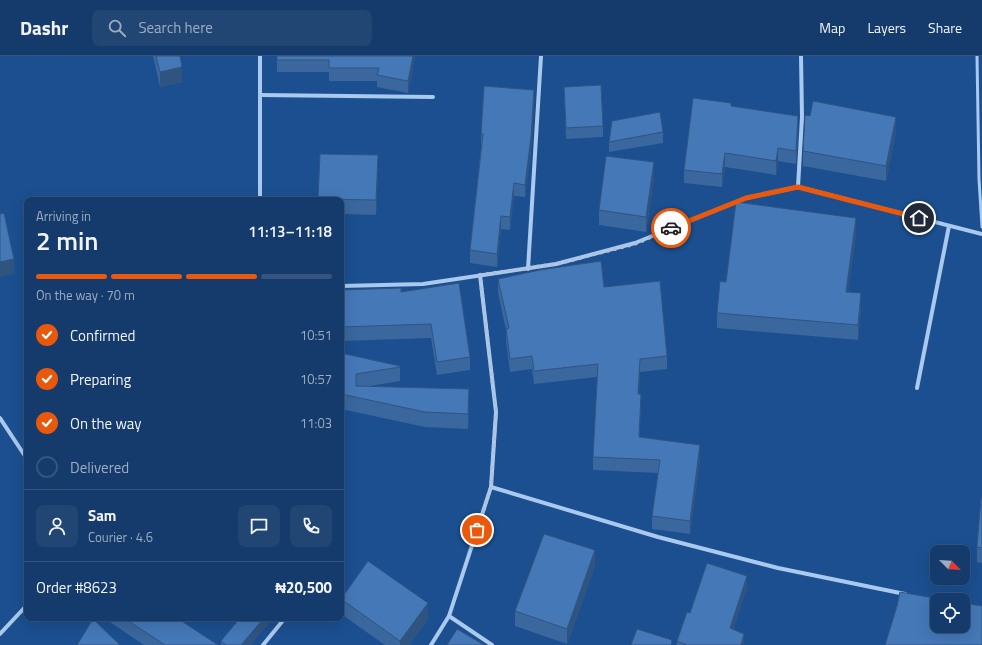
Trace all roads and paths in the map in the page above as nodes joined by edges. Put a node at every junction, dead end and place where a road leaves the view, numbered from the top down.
1 (260, 56) edge
2 (541, 56) edge
3 (801, 56) edge
4 (977, 56) edge
5 (260, 95) junction
6 (433, 97) dead end
7 (798, 187) junction
8 (260, 197) edge
9 (949, 226) junction
10 (982, 227) edge
11 (982, 234) edge
12 (528, 268) junction
13 (480, 275) junction
14 (344, 286) edge
15 (917, 388) dead end
16 (0, 418) edge
17 (24, 454) edge
18 (491, 487) junction
19 (907, 594) edge
20 (24, 608) edge
21 (449, 616) junction
22 (283, 621) edge
23 (0, 634) edge
24 (263, 645) edge
25 (431, 645) edge
26 (492, 645) edge

1 - 5 street
2 - 12 street
3 - 7 street
4 - 10 lane
5 - 6 street
5 - 8 street
7 - 9 street
7 - 12 street
9 - 11 street
9 - 15 street
12 - 13 street
13 - 14 street
13 - 18 street
16 - 17 street
18 - 19 street
18 - 21 street
20 - 23 street
21 - 25 street
21 - 26 street
22 - 24 street

